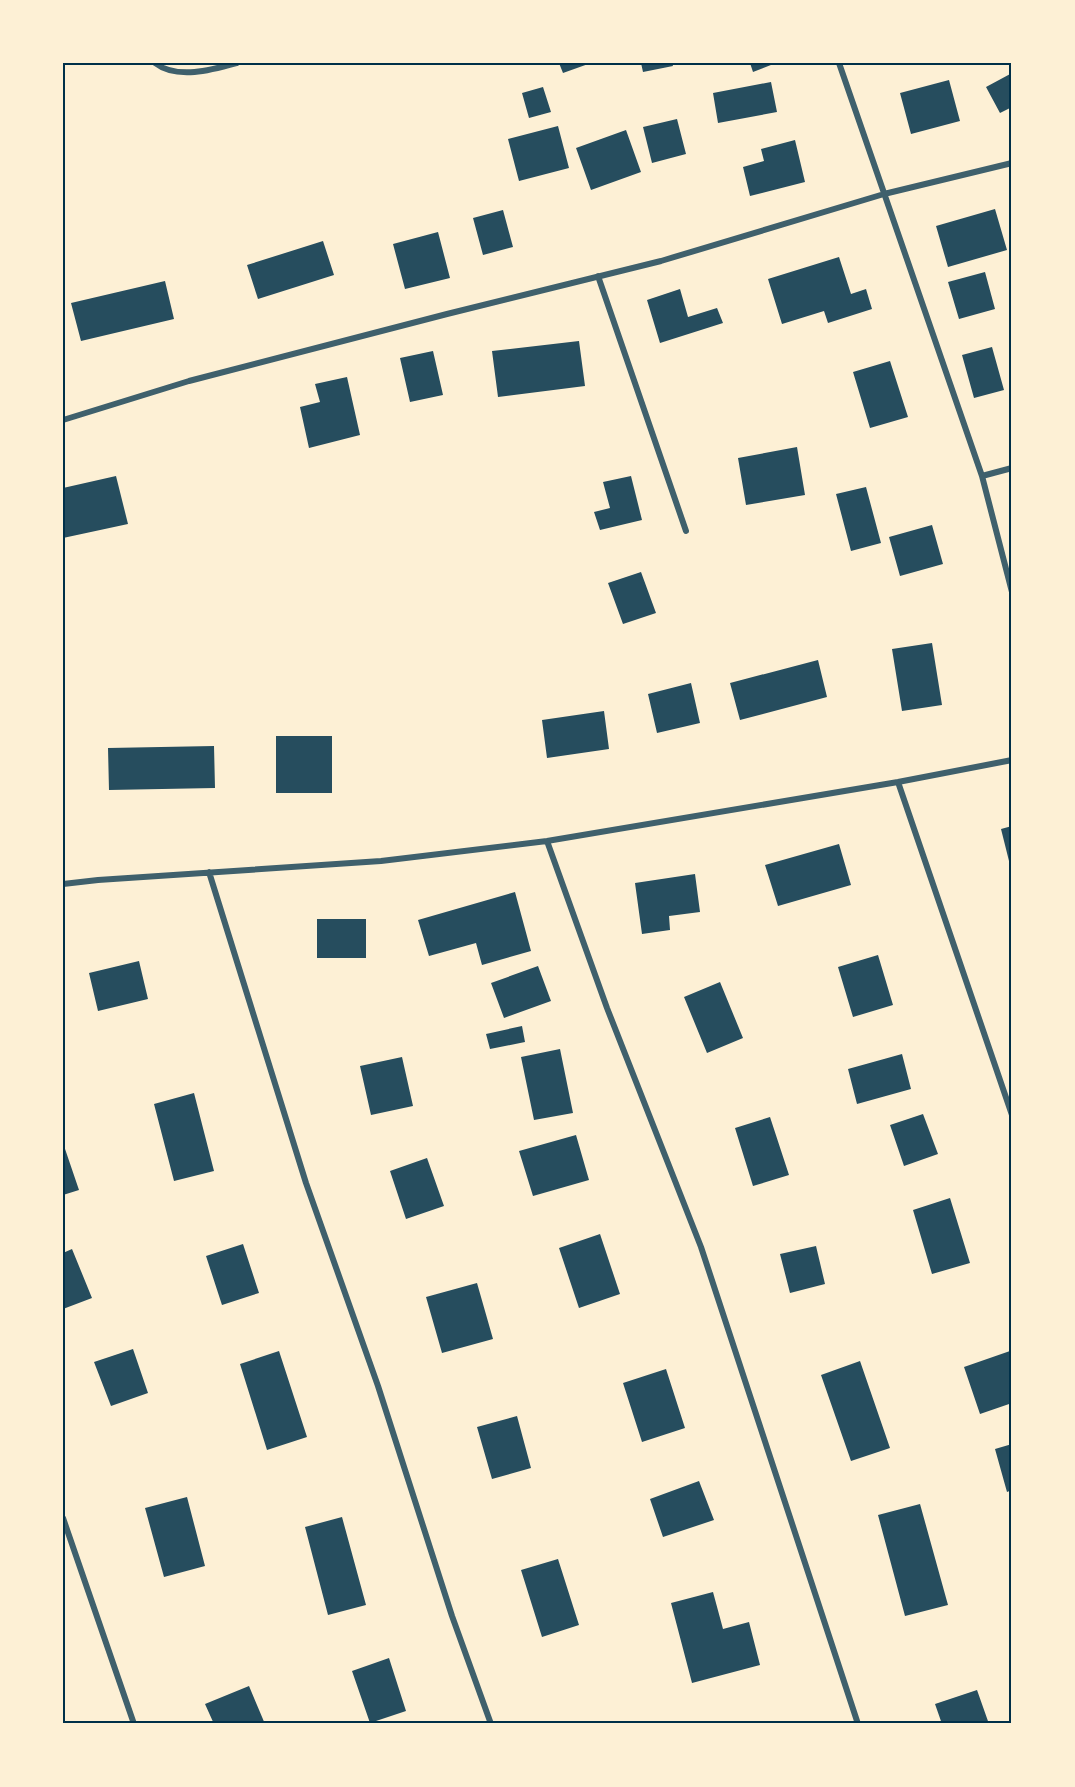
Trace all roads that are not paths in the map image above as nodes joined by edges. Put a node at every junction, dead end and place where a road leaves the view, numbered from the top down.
1 (155, 63) edge
2 (237, 63) edge
3 (839, 63) edge
4 (1012, 163) edge
5 (884, 194) junction
6 (598, 276) junction
7 (63, 420) edge
8 (1012, 468) edge
9 (982, 476) junction
10 (686, 531) dead end
11 (1012, 592) edge
12 (1012, 760) edge
13 (898, 782) junction
14 (547, 841) junction
15 (209, 872) junction
16 (63, 884) edge
17 (1012, 1115) edge
18 (63, 1518) edge
19 (134, 1724) edge
20 (491, 1724) edge
21 (858, 1724) edge

1 - 2 street
3 - 5 street
4 - 5 street
5 - 6 street
5 - 9 street
6 - 7 street
6 - 10 street
8 - 9 street
9 - 11 street
12 - 13 street
13 - 14 street
13 - 17 street
14 - 15 street
14 - 21 street
15 - 16 street
15 - 20 street
18 - 19 street

